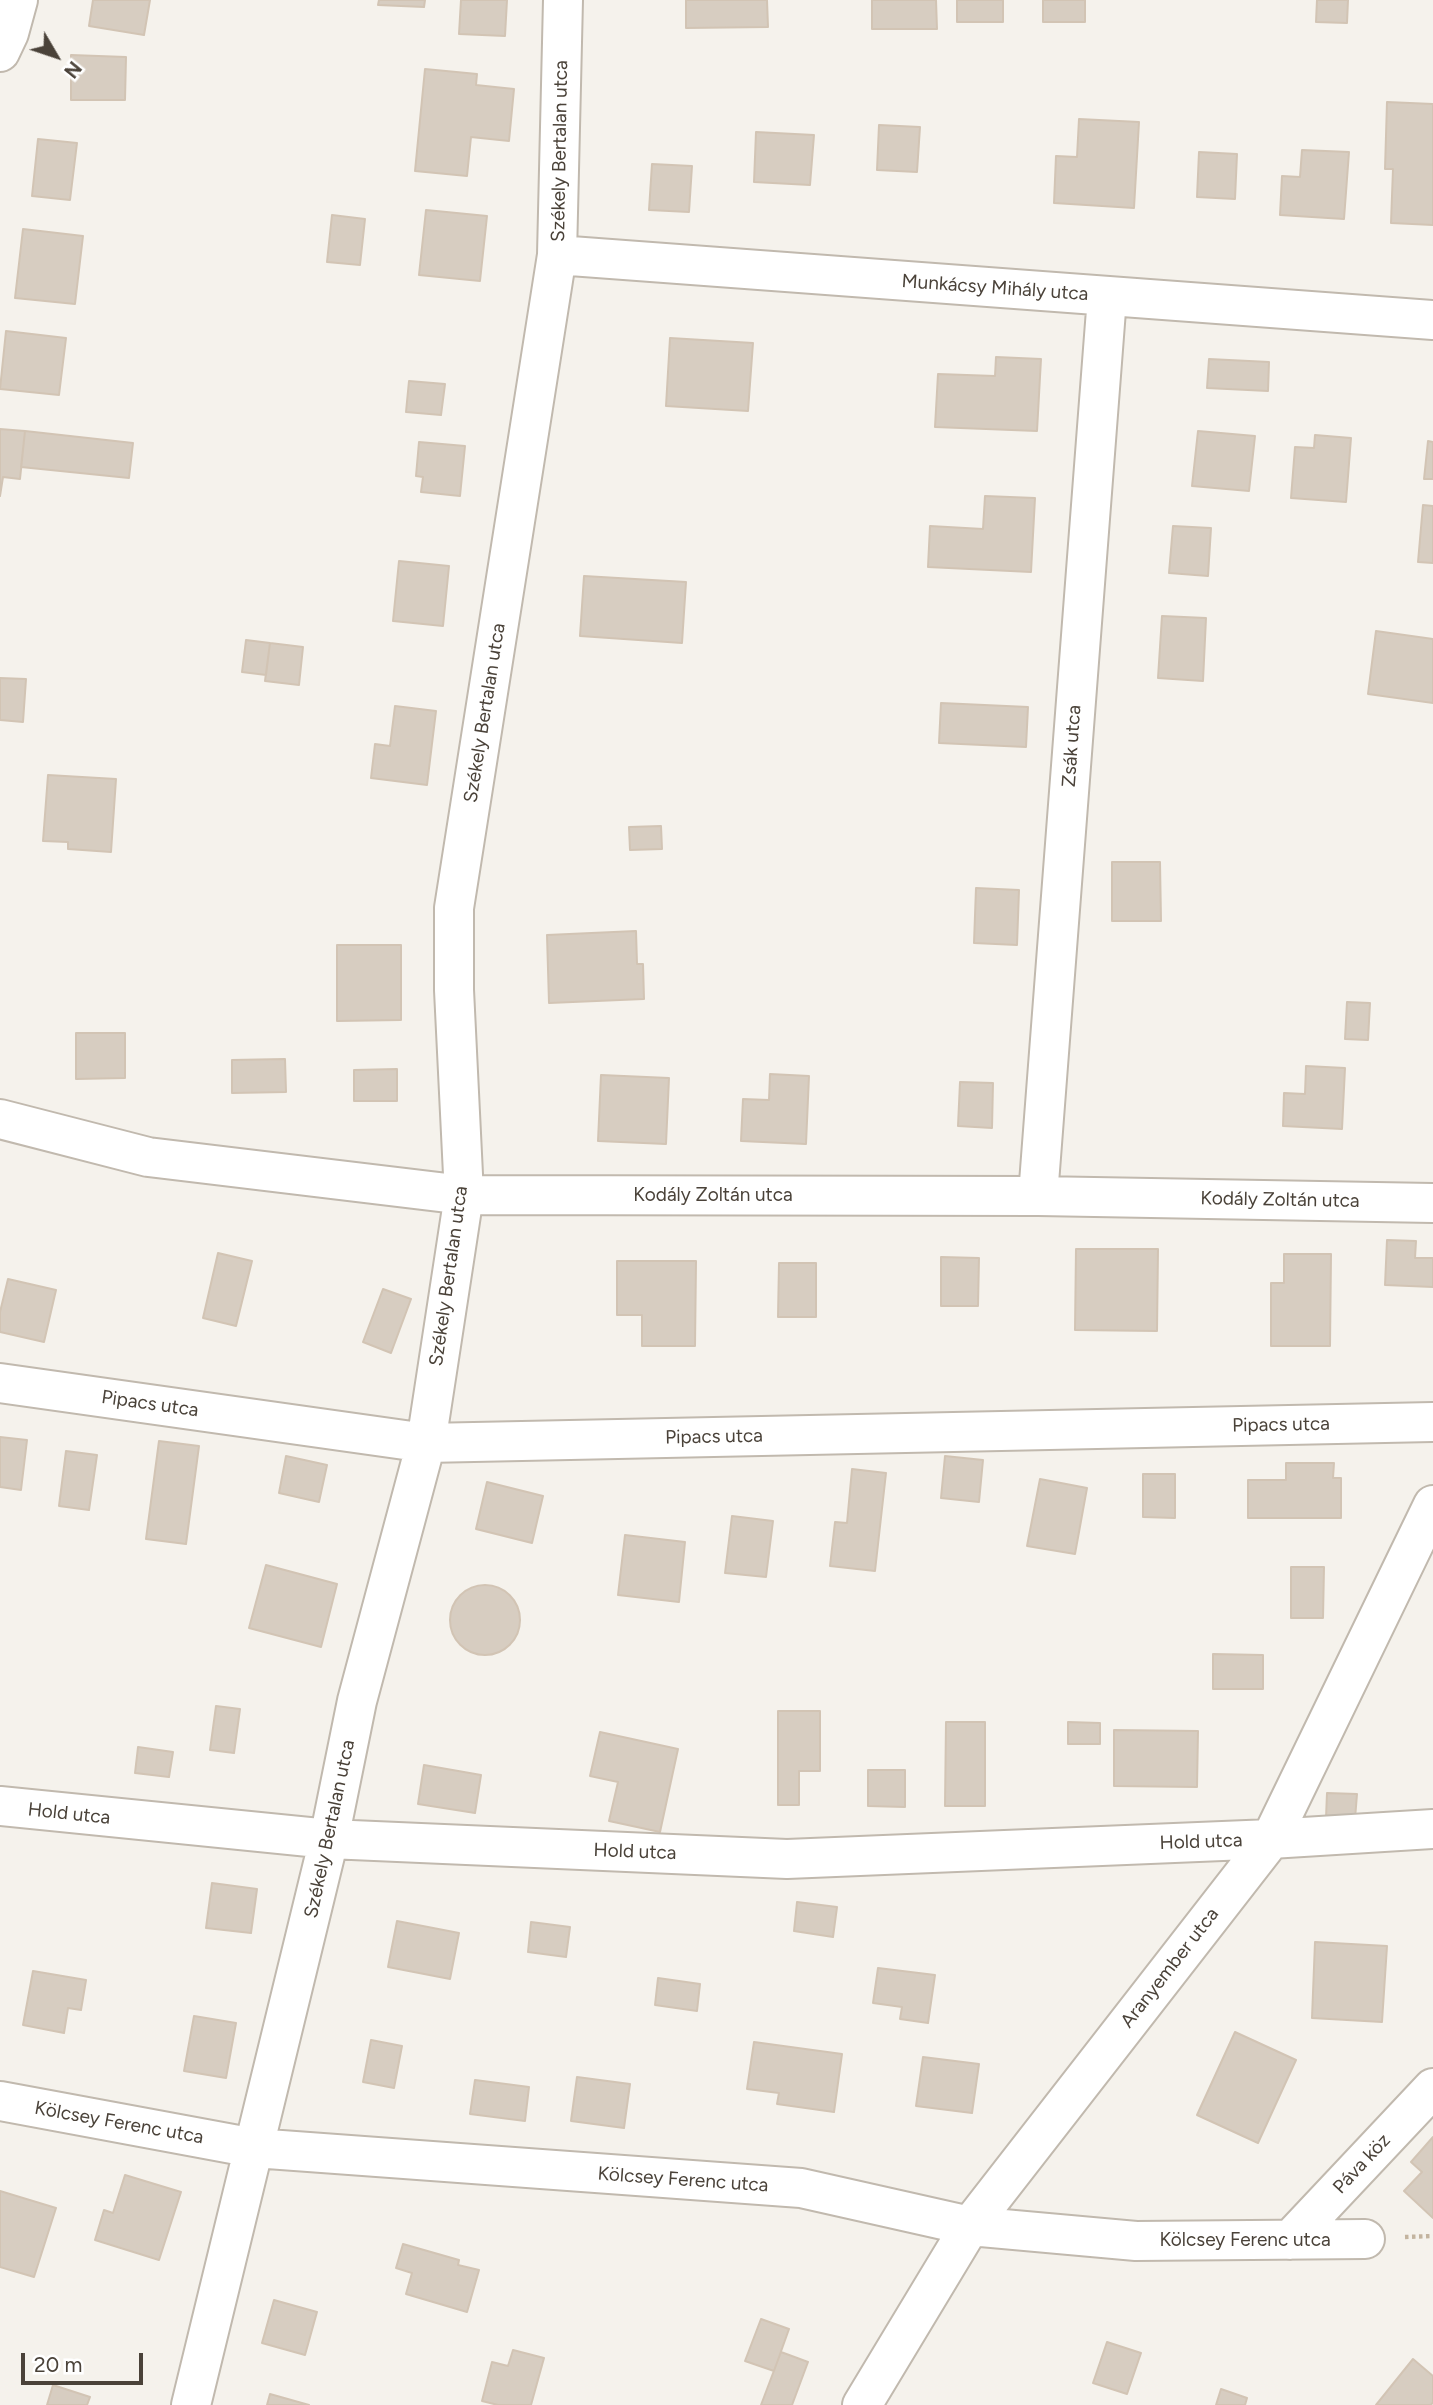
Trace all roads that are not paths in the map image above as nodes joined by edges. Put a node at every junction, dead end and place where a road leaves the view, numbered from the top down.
1 (18, 0) edge
2 (563, 0) edge
3 (0, 52) edge
4 (558, 255) junction
5 (1107, 297) junction
6 (1433, 320) edge
7 (0, 1119) edge
8 (464, 1195) junction
9 (1038, 1196) junction
10 (1433, 1203) edge
11 (0, 1383) edge
12 (1433, 1422) edge
13 (426, 1443) junction
14 (1433, 1505) edge
15 (0, 1806) edge
16 (1433, 1829) edge
17 (329, 1839) junction
18 (1271, 1839) junction
19 (1433, 2088) edge
20 (0, 2102) edge
21 (254, 2148) junction
22 (970, 2226) junction
23 (1366, 2239) dead end
24 (1290, 2240) junction
25 (191, 2405) edge
26 (862, 2405) edge

1 - 3 street
2 - 4 street, Székely Bertalan utca
4 - 5 street, Munkácsy Mihály utca
4 - 8 street, Székely Bertalan utca
5 - 6 street, Munkácsy Mihály utca
5 - 9 street, Zsák utca
7 - 8 street, Kodály Zoltán utca
8 - 9 street, Kodály Zoltán utca
8 - 13 street, Székely Bertalan utca
9 - 10 street, Kodály Zoltán utca
11 - 13 street, Pipacs utca
12 - 13 street, Pipacs utca
13 - 17 street, Székely Bertalan utca
14 - 18 street, Aranyember utca
15 - 17 street, Hold utca
16 - 18 street
17 - 18 street, Hold utca
17 - 21 street, Székely Bertalan utca
18 - 22 street, Aranyember utca
19 - 24 street, Páva köz
20 - 21 street, Kölcsey Ferenc utca
21 - 22 street, Kölcsey Ferenc utca
21 - 25 street, Székely Bertalan utca
22 - 24 street, Kölcsey Ferenc utca
22 - 26 street, Aranyember utca
23 - 24 street, Kölcsey Ferenc utca

